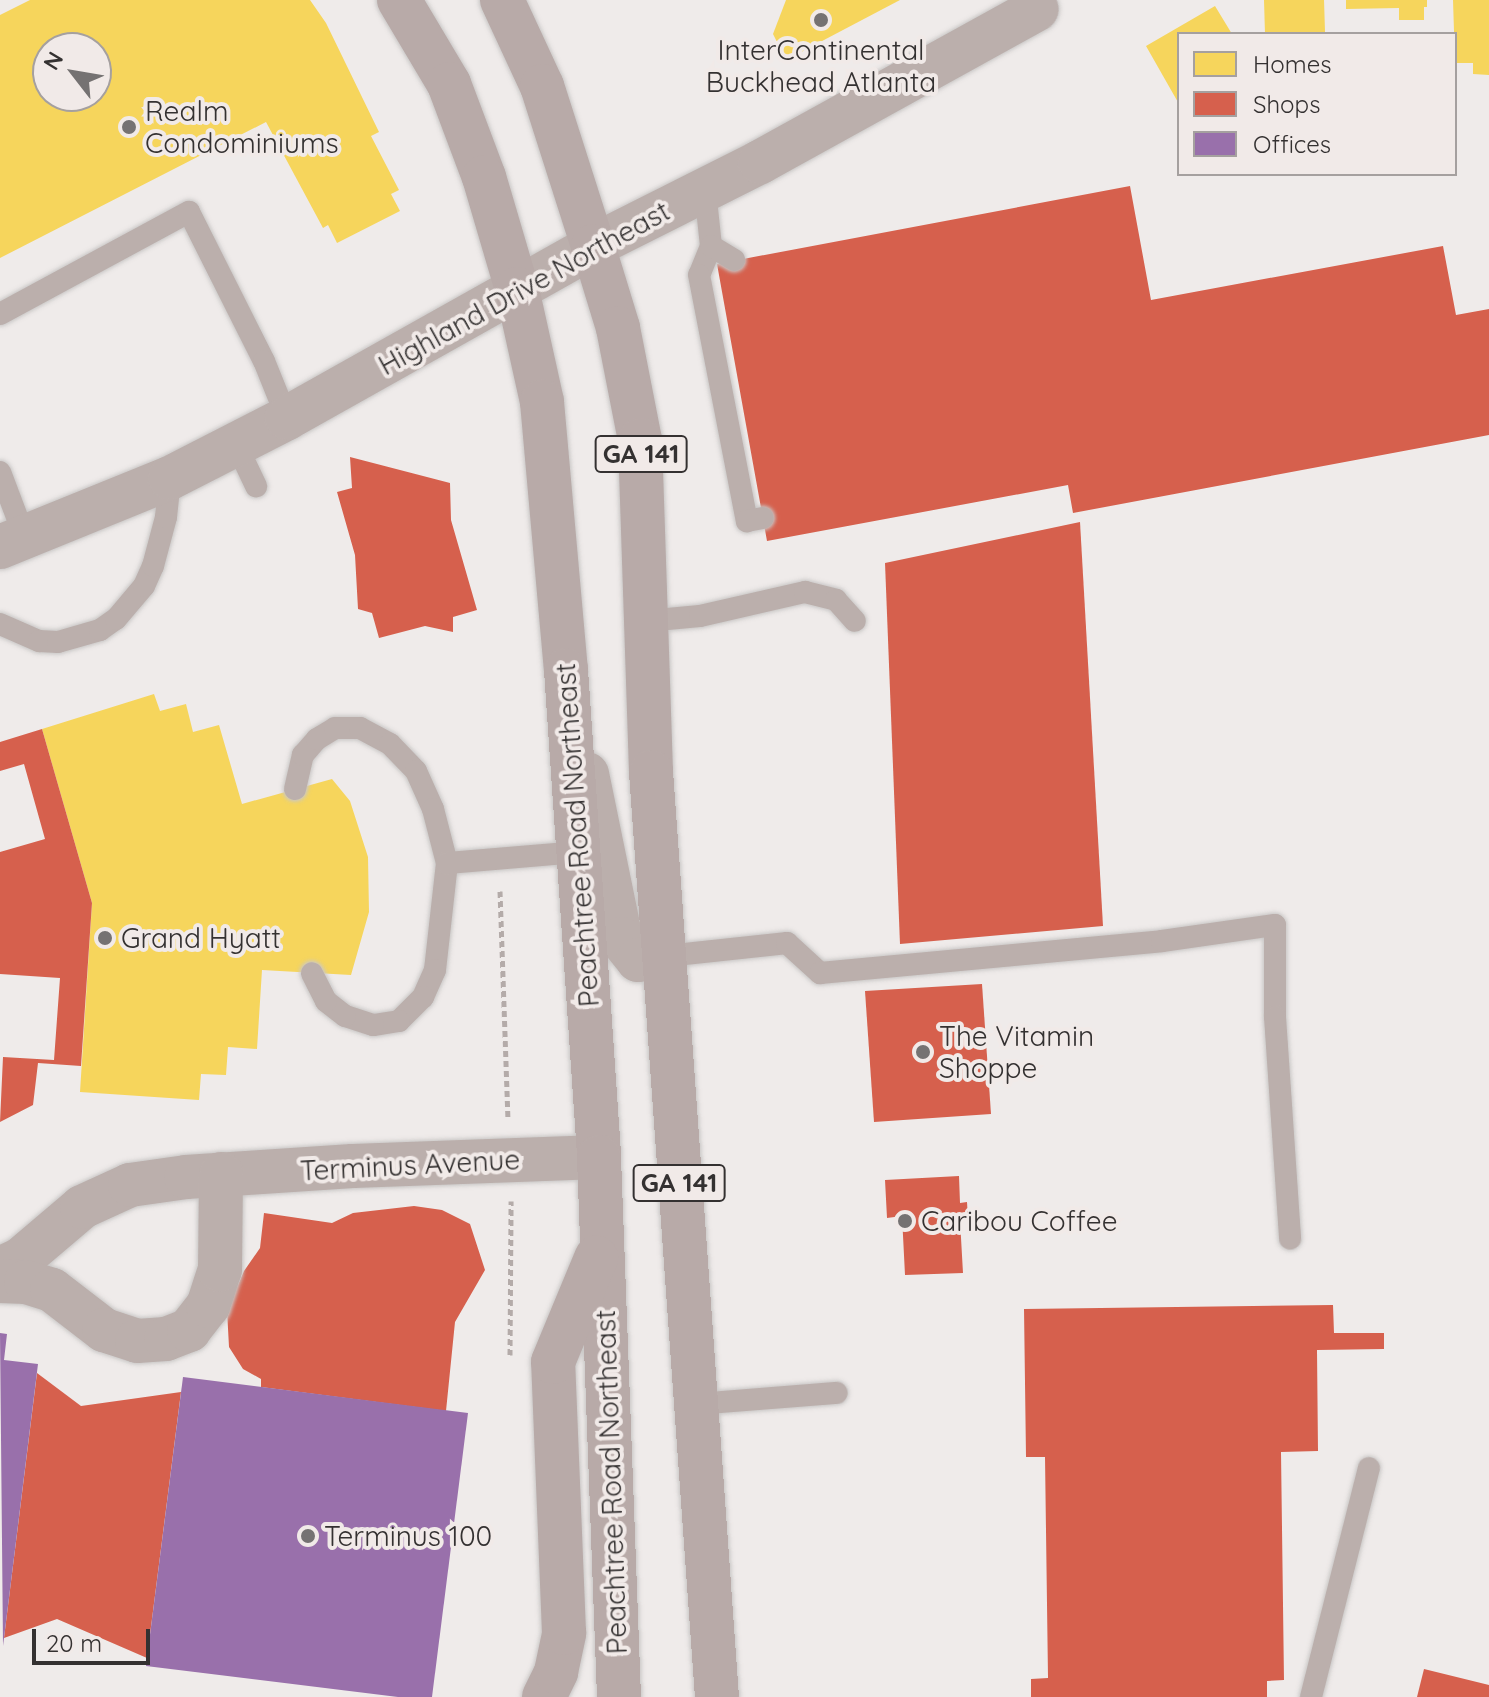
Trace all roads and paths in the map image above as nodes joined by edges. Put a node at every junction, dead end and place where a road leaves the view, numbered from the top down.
1 (399, 0) edge
2 (502, 0) edge
3 (1037, 9) dead end
4 (705, 190) junction
5 (593, 246) junction
6 (711, 246) junction
7 (734, 260) dead end
8 (517, 289) junction
9 (0, 314) edge
10 (287, 418) junction
11 (236, 444) junction
12 (0, 472) edge
13 (170, 478) junction
14 (256, 486) dead end
15 (763, 518) dead end
16 (12, 543) edge
17 (646, 621) junction
18 (855, 621) dead end
19 (0, 624) edge
20 (566, 670) junction
21 (295, 789) dead end
22 (578, 852) junction
23 (447, 863) junction
24 (500, 891) dead end
25 (666, 956) junction
26 (312, 973) dead end
27 (599, 1157) junction
28 (510, 1160) junction
29 (221, 1174) junction
30 (1290, 1238) dead end
31 (602, 1245) junction
32 (0, 1269) edge
33 (0, 1281) edge
34 (511, 1371) dead end
35 (837, 1393) dead end
36 (696, 1404) junction
37 (1369, 1468) dead end
38 (544, 1697) edge
39 (619, 1697) edge
40 (717, 1697) edge
41 (1311, 1697) edge

1 - 8 highway, Peachtree Road Northeast / GA 141
2 - 5 highway, GA 141
3 - 4 street, Highland Drive Northeast
4 - 5 street, Highland Drive Northeast
4 - 6 lane
5 - 8 street, Highland Drive Northeast
5 - 17 highway, GA 141
6 - 7 lane
6 - 15 lane
8 - 10 street, Highland Drive Northeast
8 - 20 highway, Peachtree Road Northeast / GA 141
9 - 10 lane
10 - 11 street, Highland Drive Northeast
11 - 13 street, Highland Drive Northeast
11 - 14 lane
12 - 16 lane
13 - 16 street, Highland Drive Northeast
13 - 19 lane
17 - 18 lane
17 - 25 highway, GA 141
20 - 22 highway, Peachtree Road Northeast / GA 141
20 - 25 street
21 - 23 lane
22 - 23 lane
22 - 27 highway, Peachtree Road Northeast / GA 141
23 - 26 lane
24 - 28 path
25 - 30 lane
25 - 36 highway, GA 141
27 - 28 street, Terminus Avenue
27 - 31 highway, Peachtree Road Northeast / GA 141
28 - 29 street, Terminus Avenue
28 - 34 path
29 - 32 street, Terminus Avenue
29 - 33 street
31 - 38 highway
31 - 39 highway, Peachtree Road Northeast / GA 141
35 - 36 lane
36 - 40 highway, GA 141
37 - 41 lane

